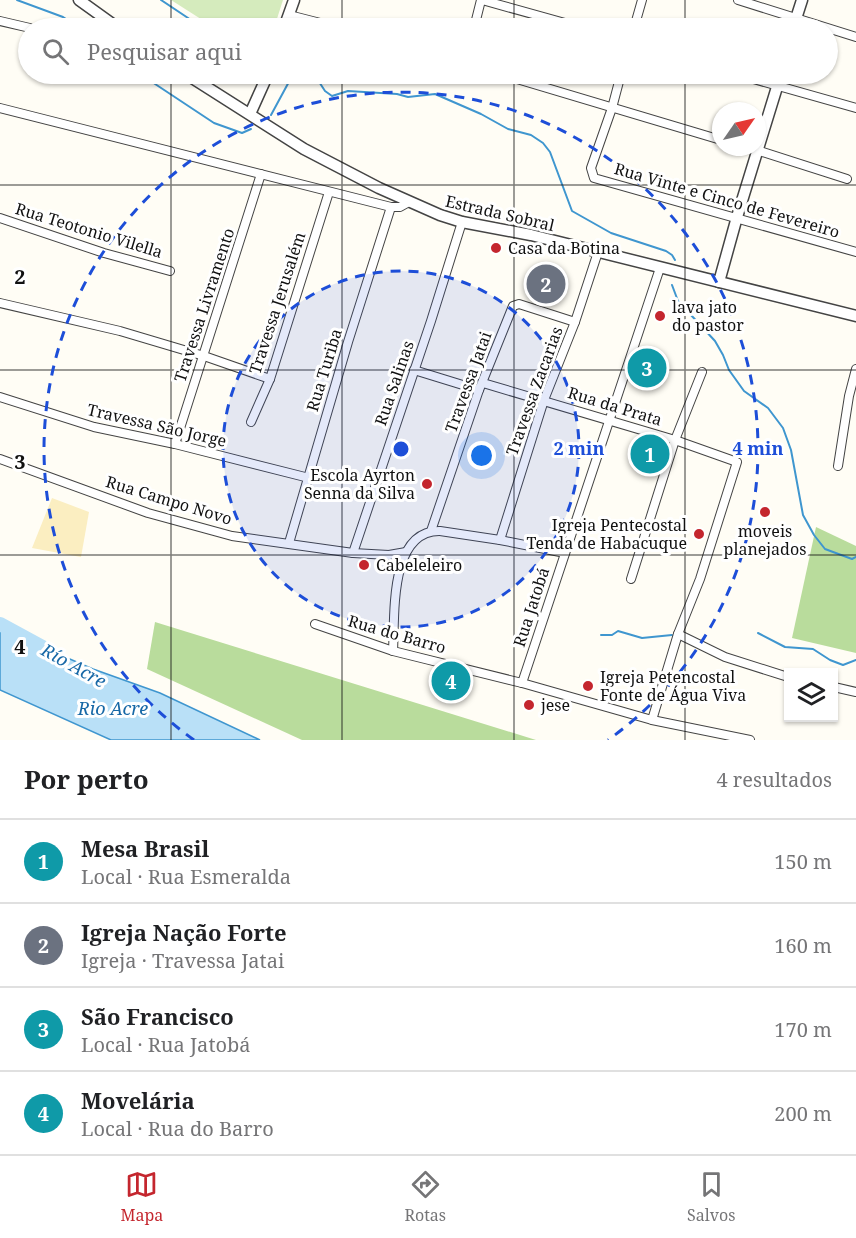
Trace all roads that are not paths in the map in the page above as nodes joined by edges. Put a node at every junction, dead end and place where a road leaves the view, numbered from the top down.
1 (79, 0) edge
2 (294, 0) edge
3 (482, 0) edge
4 (642, 0) edge
5 (738, 0) edge
6 (802, 0) edge
7 (289, 15) junction
8 (104, 18) edge
9 (288, 18) edge
10 (301, 18) edge
11 (477, 18) edge
12 (547, 18) edge
13 (637, 18) edge
14 (783, 18) edge
15 (797, 18) edge
16 (0, 21) edge
17 (18, 25) edge
18 (838, 33) edge
19 (856, 37) edge
20 (202, 84) edge
21 (263, 84) edge
22 (533, 84) edge
23 (618, 84) edge
24 (770, 84) edge
25 (777, 86) junction
26 (0, 108) edge
27 (612, 108) junction
28 (856, 108) edge
29 (249, 114) junction
30 (766, 125) edge
31 (712, 137) edge
32 (766, 152) edge
33 (757, 156) edge
34 (261, 174) junction
35 (848, 179) dead end
36 (329, 192) junction
37 (409, 202) junction
38 (391, 207) junction
39 (736, 217) junction
40 (0, 218) edge
41 (462, 222) junction
42 (598, 252) junction
43 (856, 252) edge
44 (660, 267) junction
45 (170, 271) dead end
46 (719, 282) junction
47 (0, 303) edge
48 (856, 316) edge
49 (575, 322) junction
50 (204, 356) junction
51 (856, 369) edge
52 (414, 370) junction
53 (702, 372) dead end
54 (270, 379) junction
55 (481, 387) junction
56 (0, 397) edge
57 (544, 400) junction
58 (609, 420) junction
59 (251, 423) dead end
60 (675, 440) junction
61 (176, 444) junction
62 (0, 459) edge
63 (838, 466) dead end
64 (309, 478) junction
65 (431, 531) junction
66 (500, 540) junction
67 (289, 543) junction
68 (408, 548) junction
69 (353, 553) junction
70 (565, 553) junction
71 (631, 579) dead end
72 (315, 624) dead end
73 (678, 634) junction
74 (393, 651) junction
75 (784, 675) edge
76 (522, 683) junction
77 (838, 688) edge
78 (856, 692) edge
79 (652, 720) junction
80 (750, 740) edge

1 - 8 street
2 - 7 street
3 - 11 street
3 - 12 street
4 - 13 street
5 - 14 street
6 - 15 street
7 - 9 street
7 - 10 street
16 - 17 street
18 - 19 street
20 - 29 street, Estrada Sobral
21 - 29 street
22 - 27 street
23 - 27 street
24 - 25 street
25 - 28 street
25 - 30 street
26 - 34 street
27 - 31 street
27 - 39 street, Rua Vinte e Cinco de Fevereiro
29 - 37 street, Estrada Sobral
32 - 35 street
33 - 39 street
34 - 36 street
34 - 50 street, Travessa Livramento
36 - 38 street
36 - 54 street, Travessa Jerusalém
37 - 38 street
37 - 41 street, Estrada Sobral
38 - 64 street, Rua Turiba
39 - 43 street, Rua Vinte e Cinco de Fevereiro
39 - 46 street
40 - 45 street, Rua Teotonio Vilella
41 - 42 street, Estrada Sobral
41 - 52 street, Rua Salinas
42 - 44 street, Estrada Sobral
42 - 49 street, Travessa Zacarias
44 - 46 street, Estrada Sobral
44 - 58 street, Rua Jatobá
46 - 48 street, Estrada Sobral
47 - 50 street
49 - 55 street, Travessa Jatai
49 - 57 street, Travessa Zacarias
50 - 54 street
50 - 61 street, Travessa Livramento
51 - 63 street
52 - 55 street, Rua da Prata
52 - 69 street, Rua Salinas
53 - 60 street
54 - 59 street, Travessa Jerusalém
55 - 57 street, Rua da Prata
55 - 65 street, Travessa Jatai
56 - 61 street, Travessa São Jorge
57 - 58 street, Rua da Prata
57 - 66 street, Travessa Zacarias
58 - 60 street, Rua da Prata
58 - 70 street, Rua Jatobá
60 - 71 street
60 - 73 street, Rua da Prata
61 - 64 street, Travessa São Jorge
62 - 67 street, Rua Campo Novo
64 - 67 street, Rua Turiba
65 - 66 street
65 - 68 street
66 - 70 street
67 - 69 street, Rua Campo Novo
68 - 69 street, Rua Campo Novo
68 - 74 street
70 - 76 street, Rua Jatobá
72 - 74 street, Rua do Barro
73 - 75 street
73 - 79 street
74 - 76 street, Rua do Barro
76 - 79 street, Rua do Barro
77 - 78 street
79 - 80 street, Rua do Barro

